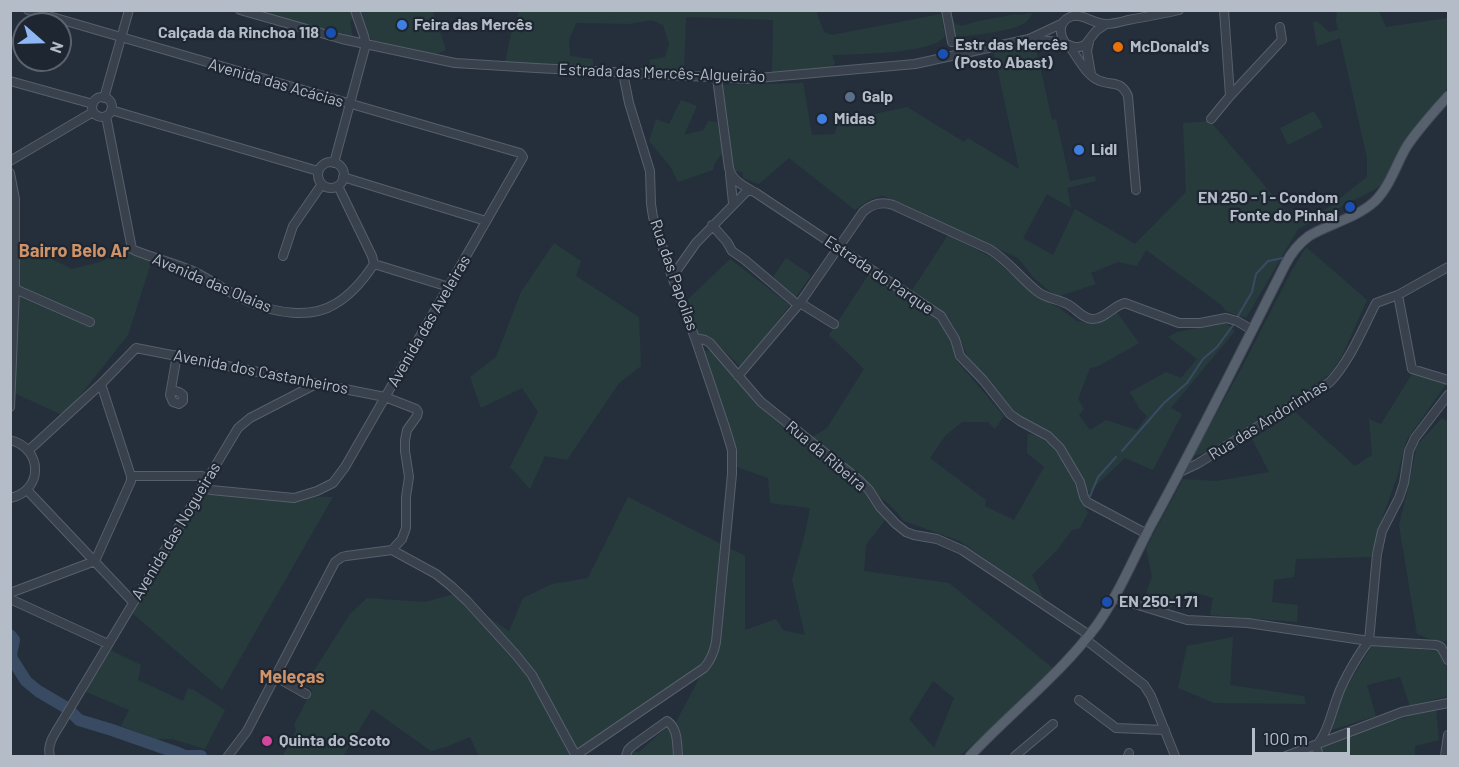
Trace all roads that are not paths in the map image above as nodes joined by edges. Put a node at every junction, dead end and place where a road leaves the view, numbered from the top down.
1 (28, 10) edge
2 (129, 10) edge
3 (240, 10) edge
4 (355, 10) edge
5 (946, 10) edge
6 (1067, 10) edge
7 (1179, 10) edge
8 (1224, 10) edge
9 (1084, 16) edge
10 (1064, 22) junction
11 (1106, 24) junction
12 (1280, 27) dead end
13 (121, 38) junction
14 (1029, 39) junction
15 (1090, 39) junction
16 (952, 42) dead end
17 (366, 44) junction
18 (1067, 45) junction
19 (622, 73) junction
20 (1092, 76) junction
21 (717, 78) junction
22 (10, 81) edge
23 (1230, 96) junction
24 (1449, 96) edge
25 (104, 98) junction
26 (349, 104) junction
27 (93, 108) junction
28 (109, 113) junction
29 (1211, 119) dead end
30 (523, 157) joint
31 (10, 161) edge
32 (334, 163) junction
33 (318, 171) junction
34 (730, 174) junction
35 (11, 175) edge
36 (343, 177) junction
37 (322, 184) junction
38 (338, 186) junction
39 (749, 189) junction
40 (1136, 190) dead end
41 (733, 203) junction
42 (486, 221) junction
43 (712, 225) junction
44 (837, 247) junction
45 (283, 256) dead end
46 (374, 264) junction
47 (1449, 267) edge
48 (672, 277) junction
49 (449, 287) junction
50 (15, 289) junction
51 (1398, 295) junction
52 (799, 304) junction
53 (90, 322) dead end
54 (834, 324) dead end
55 (1252, 330) junction
56 (695, 338) junction
57 (12, 345) edge
58 (177, 355) junction
59 (738, 376) junction
60 (1449, 380) edge
61 (318, 383) junction
62 (100, 384) junction
63 (172, 390) dead end
64 (1449, 395) edge
65 (385, 397) junction
66 (10, 406) edge
67 (10, 440) edge
68 (29, 450) junction
69 (1180, 472) junction
70 (131, 476) junction
71 (207, 480) junction
72 (202, 487) junction
73 (27, 490) junction
74 (10, 498) edge
75 (1147, 534) junction
76 (392, 550) junction
77 (95, 561) junction
78 (10, 593) edge
79 (1115, 598) junction
80 (10, 599) edge
81 (133, 602) junction
82 (1087, 637) junction
83 (1369, 641) junction
84 (108, 644) junction
85 (1449, 660) edge
86 (276, 677) junction
87 (306, 694) dead end
88 (1079, 700) dead end
89 (1449, 704) edge
90 (1053, 724) dead end
91 (1165, 730) junction
92 (1449, 735) edge
93 (1316, 746) junction
94 (51, 756) edge
95 (228, 756) edge
96 (575, 756) edge
97 (626, 756) edge
98 (678, 756) edge
99 (970, 756) edge
100 (1015, 756) edge
101 (1175, 756) edge
102 (1286, 756) edge
103 (1319, 756) edge
104 (1445, 756) edge

1 - 13 street, Avenida das Acácias
2 - 13 street
3 - 17 street, Estrada das Mercês-Algueirão
4 - 17 street
5 - 16 street
6 - 10 street
7 - 11 street, Estrada das Mercês-Algueirão
8 - 23 street
9 - 10 street, Estrada das Mercês-Algueirão
9 - 11 street, Estrada das Mercês-Algueirão
9 - 15 street
10 - 14 street, Estrada das Mercês-Algueirão
10 - 18 street
11 - 15 street, Estrada das Mercês-Algueirão
12 - 23 street
13 - 25 street
13 - 26 street, Avenida das Acácias
14 - 18 street, Estrada das Mercês-Algueirão
14 - 21 street, Estrada das Mercês-Algueirão
15 - 18 street, Estrada das Mercês-Algueirão
15 - 20 street
17 - 19 street, Estrada das Mercês-Algueirão
17 - 26 street
18 - 20 street
19 - 21 street, Estrada das Mercês-Algueirão
19 - 48 street, Rua das Papoilas
20 - 40 street
21 - 34 street
22 - 27 street
23 - 29 street
24 - 55 main road
25 - 27 street
25 - 28 street
26 - 30 street, Avenida das Acácias
26 - 32 street
27 - 28 street
27 - 31 street
28 - 33 street
28 - 46 street, Avenida das Olaias
30 - 42 street, Avenida das Aveleiras
32 - 33 street
32 - 36 street
33 - 37 street
34 - 39 street, Estrada do Parque
34 - 41 street
35 - 50 street
36 - 38 street
36 - 42 street
37 - 38 street
37 - 45 street
38 - 46 street
39 - 41 street
39 - 44 street, Estrada do Parque
41 - 43 street
42 - 49 street, Avenida das Aveleiras
43 - 48 street
43 - 52 street
44 - 52 street
44 - 55 street
44 - 75 street, Estrada do Parque
46 - 49 street
47 - 51 street, Rua das Andorinhas
48 - 56 street, Rua das Papoilas
49 - 65 street, Avenida das Aveleiras
50 - 53 street
50 - 57 street
51 - 60 street
51 - 69 street, Rua das Andorinhas
52 - 54 street
52 - 59 street
55 - 69 main road
56 - 59 street, Rua da Ribeira
56 - 96 street, Rua das Papoilas
57 - 66 street
58 - 61 street, Avenida dos Castanheiros
58 - 62 street, Avenida dos Castanheiros
58 - 63 street
59 - 82 street, Rua da Ribeira
61 - 65 street, Avenida dos Castanheiros
61 - 71 street, Avenida das Nogueiras
62 - 68 street
62 - 70 street
64 - 83 street
65 - 72 street, Avenida das Aveleiras
65 - 76 street, Avenida dos Castanheiros
67 - 68 street
68 - 73 street
69 - 75 main road
70 - 71 street
70 - 77 street
71 - 72 street, Avenida das Nogueiras
72 - 81 street, Avenida das Nogueiras
73 - 74 street
73 - 77 street
75 - 79 main road
76 - 86 street
76 - 96 street
77 - 78 street
77 - 81 street
79 - 82 main road
79 - 83 street
80 - 84 street
81 - 84 street, Avenida das Nogueiras
82 - 91 street, Rua da Ribeira
82 - 99 main road
83 - 85 street
83 - 93 street
84 - 94 street, Avenida das Nogueiras
86 - 87 street
86 - 95 street
88 - 91 street
89 - 93 street
90 - 100 street
91 - 101 street, Rua da Ribeira
92 - 104 street
93 - 102 street
93 - 103 street
97 - 98 street

